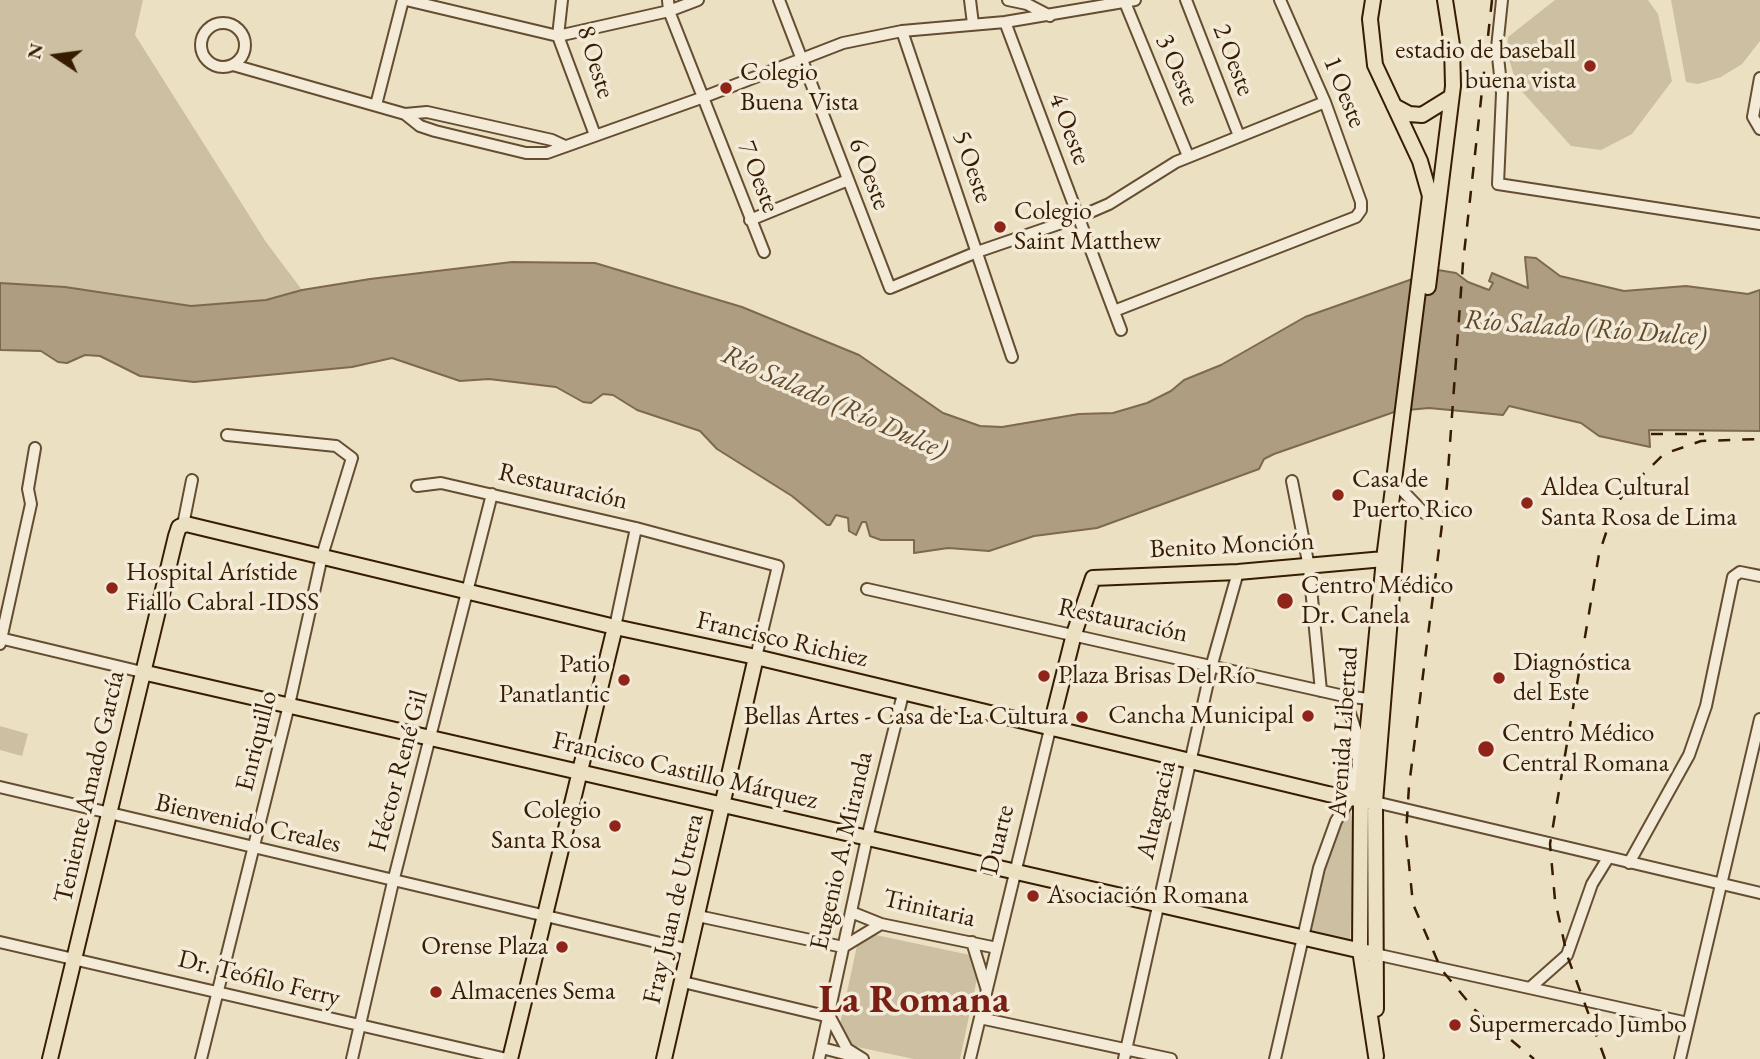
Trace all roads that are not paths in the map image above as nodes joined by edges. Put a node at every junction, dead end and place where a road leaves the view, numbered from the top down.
1 (405, 0) edge
2 (562, 0) edge
3 (698, 0) edge
4 (779, 0) edge
5 (970, 0) edge
6 (1008, 0) edge
7 (1186, 0) edge
8 (1280, 0) edge
9 (1362, 0) edge
10 (1373, 0) edge
11 (1436, 0) edge
12 (1445, 0) edge
13 (1502, 0) edge
14 (1128, 1) edge
15 (448, 5) edge
16 (669, 6) edge
17 (1050, 16) junction
18 (1446, 18) junction
19 (1370, 19) junction
20 (1005, 22) junction
21 (973, 24) junction
22 (902, 31) junction
23 (558, 36) junction
24 (802, 59) junction
25 (233, 65) junction
26 (1760, 78) edge
27 (704, 97) junction
28 (1451, 97) junction
29 (1325, 102) junction
30 (376, 105) junction
31 (1394, 106) junction
32 (405, 114) junction
33 (1760, 129) edge
34 (595, 135) junction
35 (1239, 136) junction
36 (565, 146) junction
37 (1188, 156) junction
38 (848, 180) junction
39 (1079, 216) junction
40 (750, 220) junction
41 (1760, 224) edge
42 (764, 252) dead end
43 (976, 252) junction
44 (1428, 252) junction
45 (1114, 311) junction
46 (1121, 330) dead end
47 (1012, 357) dead end
48 (1408, 412) junction
49 (227, 435) dead end
50 (35, 449) dead end
51 (192, 480) dead end
52 (1292, 481) dead end
53 (417, 486) dead end
54 (1401, 489) junction
55 (492, 494) junction
56 (1424, 513) dead end
57 (181, 526) junction
58 (636, 528) junction
59 (322, 555) junction
60 (1384, 559) junction
61 (778, 566) joint
62 (1309, 567) junction
63 (1238, 572) junction
64 (1760, 576) edge
65 (1088, 588) joint
66 (867, 589) dead end
67 (468, 592) junction
68 (615, 627) junction
69 (1074, 634) junction
70 (0, 640) edge
71 (756, 657) junction
72 (1212, 664) junction
73 (142, 672) junction
74 (1321, 691) junction
75 (903, 694) junction
76 (1344, 696) junction
77 (1376, 700) junction
78 (289, 705) junction
79 (1760, 719) edge
80 (1050, 729) junction
81 (431, 740) junction
82 (1191, 762) junction
83 (579, 772) junction
84 (0, 787) edge
85 (1362, 800) junction
86 (722, 804) junction
87 (107, 814) junction
88 (867, 838) junction
89 (254, 849) junction
90 (1608, 858) junction
91 (1629, 863) junction
92 (1016, 870) junction
93 (393, 882) junction
94 (1722, 885) junction
95 (1760, 893) edge
96 (1159, 906) junction
97 (851, 912) junction
98 (545, 915) junction
99 (698, 916) junction
100 (881, 924) junction
101 (1304, 937) junction
102 (0, 942) edge
103 (972, 942) junction
104 (843, 947) junction
105 (997, 947) junction
106 (690, 950) junction
107 (1360, 950) junction
108 (1375, 954) junction
109 (75, 960) junction
110 (683, 982) junction
111 (1531, 987) junction
112 (987, 990) junction
113 (218, 991) junction
114 (830, 1017) junction
115 (980, 1018) junction
116 (1688, 1023) junction
117 (359, 1027) junction
118 (821, 1053) edge
119 (1125, 1054) edge
120 (1376, 1058) edge
121 (50, 1059) edge
122 (201, 1059) edge
123 (352, 1059) edge
124 (508, 1059) edge
125 (664, 1059) edge
126 (863, 1059) edge
127 (970, 1059) edge
128 (1171, 1059) edge
129 (1275, 1059) edge
130 (1680, 1059) edge

1 - 15 street
1 - 30 street
2 - 23 street, 8 Oeste
3 - 16 street
4 - 24 street, 6 Oeste
5 - 21 street
6 - 17 street
7 - 35 street, 2 Oeste
8 - 29 street, 1 Oeste
9 - 19 street
10 - 19 main road
11 - 18 main road
12 - 18 main road
13 - 41 street
14 - 17 street
14 - 37 street, 3 Oeste
15 - 23 street
16 - 23 street
16 - 27 street, 7 Oeste
17 - 20 street
18 - 28 main road
19 - 31 main road
20 - 21 street
20 - 39 street, 4 Oeste
21 - 22 street
22 - 24 street
22 - 43 street, 5 Oeste
23 - 34 street, 8 Oeste
24 - 27 street
24 - 38 street, 6 Oeste
25 - 25 street
25 - 30 street
26 - 33 street
27 - 34 street
27 - 40 street, 7 Oeste
28 - 31 main road
28 - 44 main road
29 - 35 street
29 - 45 street, 1 Oeste
30 - 32 street
31 - 44 main road
32 - 36 street
32 - 36 street
34 - 36 street
35 - 37 street
37 - 39 street
38 - 40 street
38 - 43 street, 6 Oeste
39 - 43 street
39 - 45 street, 4 Oeste
40 - 42 street, 7 Oeste
43 - 47 street, 5 Oeste
44 - 48 main road
45 - 46 street, 4 Oeste
48 - 54 main road, Avenida Libertad
48 - 60 main road, Avenida Libertad
49 - 59 street, Enriquillo
50 - 70 street
51 - 57 street
52 - 62 street
53 - 55 street, Restauración
54 - 56 street
54 - 77 main road, Avenida Libertad
55 - 58 street, Restauración
55 - 67 street, Héctor René Gil
57 - 59 main road, Francisco Richiez
57 - 73 main road, Teniente Amado García
58 - 61 street, Restauración
58 - 68 street
59 - 67 main road, Francisco Richiez
59 - 78 street, Enriquillo
60 - 62 main road, Benito Monción
60 - 77 main road, Avenida Libertad
61 - 71 street, Fray Juan de Utrera
62 - 63 main road, Benito Monción
62 - 74 street
63 - 65 main road, Benito Monción
63 - 72 street, Altagracia
64 - 91 street
65 - 69 main road, Duarte
66 - 69 street, Restauración
67 - 68 main road, Francisco Richiez
67 - 81 street, Héctor René Gil
68 - 71 main road, Francisco Richiez
68 - 83 main road
69 - 72 street, Restauración
69 - 80 main road, Duarte
70 - 73 street, Francisco Castillo Márquez
71 - 75 main road, Francisco Richiez
71 - 86 main road, Fray Juan de Utrera
72 - 74 street, Restauración
72 - 82 street, Altagracia
73 - 78 main road, Francisco Castillo Márquez
73 - 87 main road, Teniente Amado García
74 - 76 street, Restauración
75 - 80 main road, Francisco Richiez
75 - 88 street, Eugenio A. Miranda
76 - 77 street, Restauración
76 - 85 street
77 - 85 main road, Avenida Libertad
78 - 81 main road, Francisco Castillo Márquez
78 - 89 street, Enriquillo
79 - 94 street
80 - 82 main road, Francisco Richiez
80 - 92 street, Duarte
81 - 83 main road, Francisco Castillo Márquez
81 - 93 street, Héctor René Gil
82 - 85 main road, Francisco Richiez
82 - 96 street, Altagracia
83 - 86 main road, Francisco Castillo Márquez
83 - 98 main road
84 - 87 street, Bienvenido Creales
85 - 90 street
85 - 101 street
85 - 107 main road, Avenida Libertad
85 - 108 main road, Avenida Libertad
86 - 88 main road, Francisco Castillo Márquez
86 - 99 main road, Fray Juan de Utrera
87 - 89 street, Bienvenido Creales
87 - 109 main road, Teniente Amado García
88 - 92 main road, Francisco Castillo Márquez
88 - 97 street, Eugenio A. Miranda
89 - 93 street, Bienvenido Creales
89 - 113 street, Enriquillo
90 - 91 street
90 - 111 street
91 - 94 street
92 - 96 main road, Francisco Castillo Márquez
92 - 105 street, Duarte
93 - 98 street, Bienvenido Creales
93 - 117 street, Héctor René Gil
94 - 95 street
94 - 116 street
96 - 101 main road, Francisco Castillo Márquez
96 - 119 street, Altagracia
97 - 100 street, Trinitaria
97 - 104 street, Eugenio A. Miranda
98 - 106 street, Bienvenido Creales
98 - 124 main road
99 - 104 street
99 - 106 main road, Fray Juan de Utrera
100 - 103 street, Trinitaria
100 - 104 street
101 - 107 main road, Francisco Castillo Márquez
101 - 129 street
102 - 109 street, Dr. Teófilo Ferry
103 - 105 street, Trinitaria
103 - 112 street
104 - 114 street, Eugenio A. Miranda
105 - 112 street, Duarte
106 - 110 main road, Fray Juan de Utrera
107 - 108 main road, Francisco Castillo Márquez
107 - 120 main road, Avenida Libertad
108 - 111 street
108 - 120 main road, Avenida Libertad
109 - 113 street, Dr. Teófilo Ferry
109 - 121 main road, Teniente Amado García
110 - 114 street
110 - 125 main road, Fray Juan de Utrera
111 - 116 street
112 - 115 street, Duarte
113 - 117 street, Dr. Teófilo Ferry
113 - 122 street, Enriquillo
114 - 118 street, Eugenio A. Miranda
114 - 126 street
115 - 119 street
115 - 127 street, Duarte
116 - 130 street
117 - 123 street, Héctor René Gil
117 - 124 street, Dr. Teófilo Ferry
118 - 126 street
119 - 128 street

